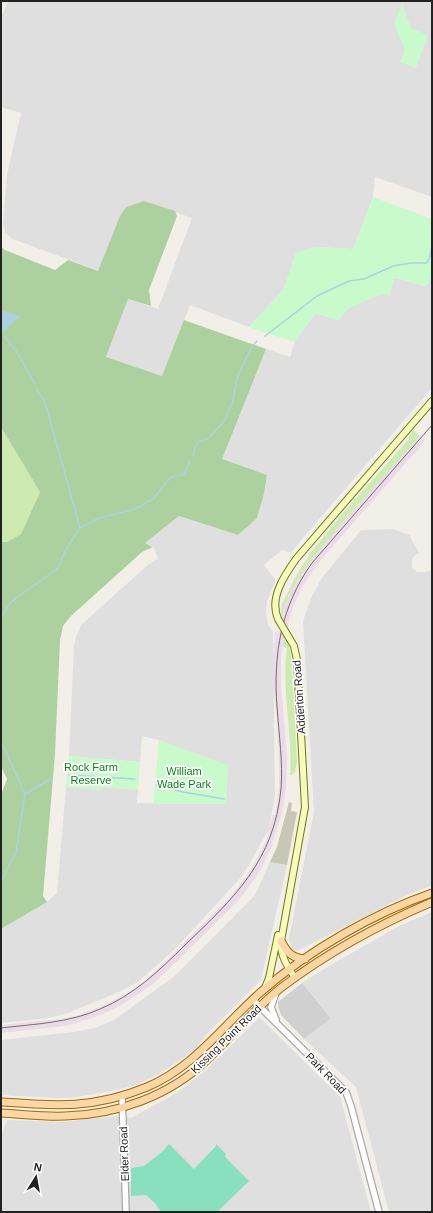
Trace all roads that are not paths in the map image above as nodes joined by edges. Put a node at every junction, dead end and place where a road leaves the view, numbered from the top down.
1 (432, 401) edge
2 (432, 893) edge
3 (432, 902) edge
4 (286, 909) junction
5 (281, 940) junction
6 (305, 959) junction
7 (290, 970) junction
8 (295, 978) junction
9 (264, 990) junction
10 (276, 992) junction
11 (253, 1000) junction
12 (260, 1007) junction
13 (277, 1024) junction
14 (122, 1096) junction
15 (1, 1102) edge
16 (122, 1108) junction
17 (1, 1113) edge
18 (126, 1212) edge
19 (379, 1212) edge

1 - 4 main road, Adderton Road, bridge
2 - 6 main road, Kissing Point Road
3 - 8 main road, Kissing Point Road
4 - 5 main road, Adderton Road
4 - 9 main road, Adderton Road
5 - 6 main road
5 - 7 main road, Adderton Road
6 - 7 main road, Kissing Point Road
7 - 8 main road, Adderton Road
7 - 9 main road, Kissing Point Road
8 - 10 main road, Kissing Point Road
9 - 11 main road, Kissing Point Road
10 - 12 main road, Kissing Point Road
10 - 13 street
11 - 12 street, Park Road
11 - 14 main road, Kissing Point Road
12 - 13 street, Park Road
12 - 16 main road, Kissing Point Road
13 - 19 street, Park Road
14 - 15 main road, Kissing Point Road
14 - 16 street, Elder Road
16 - 17 main road, Kissing Point Road
16 - 18 street, Elder Road

